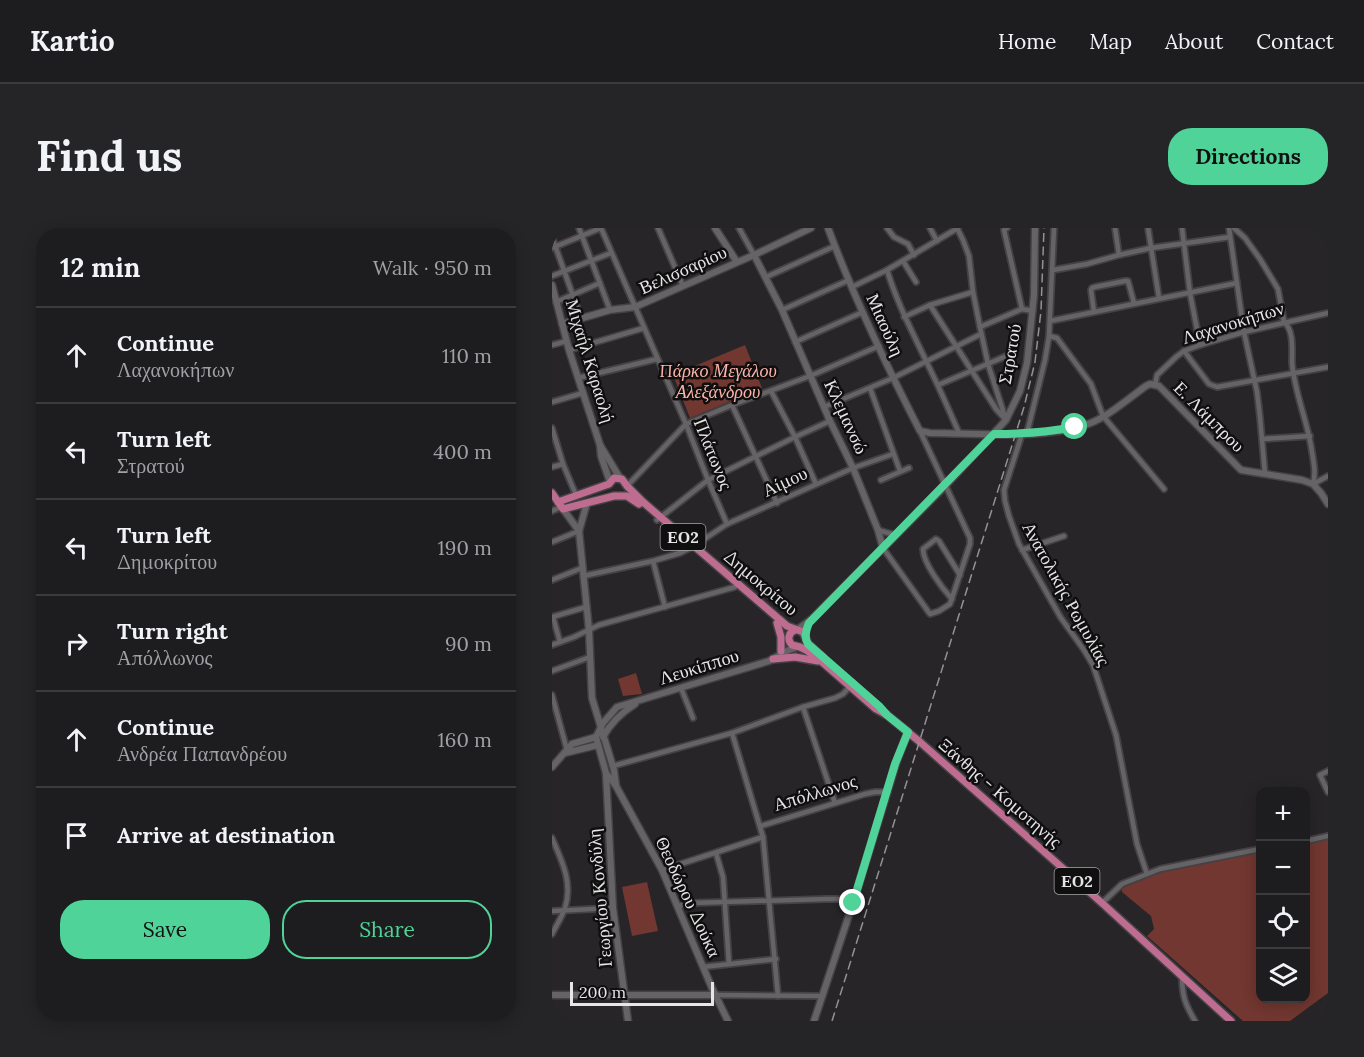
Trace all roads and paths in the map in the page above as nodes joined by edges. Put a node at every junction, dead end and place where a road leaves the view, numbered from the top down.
1 (579, 228) edge
2 (601, 228) edge
3 (658, 228) edge
4 (715, 228) edge
5 (739, 228) edge
6 (811, 228) edge
7 (828, 228) edge
8 (887, 228) edge
9 (938, 228) edge
10 (957, 228) edge
11 (1007, 228) edge
12 (1035, 228) edge
13 (1054, 228) edge
14 (1115, 228) edge
15 (1148, 228) edge
16 (1182, 228) edge
17 (1229, 228) edge
18 (1234, 228) edge
19 (931, 230) edge
20 (582, 236) junction
21 (552, 237) edge
22 (1230, 237) junction
23 (937, 241) junction
24 (1184, 243) junction
25 (835, 246) junction
26 (554, 247) edge
27 (1151, 248) junction
28 (611, 253) junction
29 (754, 255) junction
30 (914, 255) junction
31 (1119, 255) junction
32 (592, 261) junction
33 (903, 261) junction
34 (737, 262) junction
35 (887, 270) junction
36 (1053, 270) junction
37 (564, 272) junction
38 (552, 276) edge
39 (766, 277) junction
40 (849, 280) junction
41 (916, 282) dead end
42 (600, 283) junction
43 (1237, 283) junction
44 (552, 285) edge
45 (683, 286) junction
46 (852, 287) junction
47 (973, 292) junction
48 (1190, 293) junction
49 (572, 295) junction
50 (554, 297) edge
51 (1159, 298) junction
52 (1134, 303) junction
53 (930, 305) junction
54 (635, 307) junction
55 (1023, 309) junction
56 (610, 310) junction
57 (782, 310) junction
58 (1033, 310) junction
59 (863, 312) junction
60 (1094, 312) junction
61 (1328, 313) edge
62 (904, 317) junction
63 (581, 318) junction
64 (1050, 321) junction
65 (1284, 322) junction
66 (562, 324) junction
67 (980, 327) junction
68 (644, 328) junction
69 (1244, 332) junction
70 (981, 334) junction
71 (1049, 336) junction
72 (567, 341) junction
73 (795, 342) junction
74 (552, 345) edge
75 (1200, 345) junction
76 (879, 346) junction
77 (956, 346) junction
78 (569, 350) junction
79 (1184, 351) junction
80 (1011, 354) dead end
81 (657, 358) junction
82 (926, 361) junction
83 (988, 364) junction
84 (1328, 367) edge
85 (971, 370) junction
86 (1293, 373) junction
87 (810, 376) junction
88 (578, 378) junction
89 (893, 378) junction
90 (1254, 379) junction
91 (938, 385) junction
92 (1155, 385) junction
93 (870, 388) junction
94 (771, 391) junction
95 (583, 393) junction
96 (552, 402) edge
97 (732, 405) junction
98 (824, 407) junction
99 (1103, 416) junction
100 (1006, 420) junction
101 (830, 421) junction
102 (686, 424) junction
103 (552, 428) edge
104 (920, 431) junction
105 (959, 433) junction
106 (1025, 433) junction
107 (994, 434) junction
108 (1310, 436) junction
109 (795, 437) junction
110 (1262, 439) junction
111 (600, 445) junction
112 (893, 454) junction
113 (755, 457) junction
114 (563, 464) junction
115 (552, 467) edge
116 (852, 468) junction
117 (909, 468) dead end
118 (900, 471) junction
119 (1265, 475) junction
120 (1328, 476) edge
121 (620, 478) junction
122 (708, 480) junction
123 (881, 480) dead end
124 (609, 483) junction
125 (816, 484) junction
126 (1313, 484) junction
127 (627, 486) junction
128 (945, 486) junction
129 (1164, 489) dead end
130 (552, 493) edge
131 (576, 495) junction
132 (617, 496) junction
133 (587, 503) junction
134 (777, 503) junction
135 (1328, 504) edge
136 (561, 506) junction
137 (552, 510) edge
138 (659, 518) junction
139 (728, 524) junction
140 (878, 530) junction
141 (579, 531) junction
142 (895, 536) junction
143 (1064, 536) dead end
144 (552, 542) edge
145 (692, 547) junction
146 (883, 548) junction
147 (1023, 550) junction
148 (653, 561) junction
149 (582, 568) junction
150 (960, 575) junction
151 (583, 576) junction
152 (552, 580) edge
153 (735, 587) junction
154 (952, 599) junction
155 (586, 607) junction
156 (665, 607) junction
157 (552, 617) edge
158 (812, 619) junction
159 (777, 623) junction
160 (589, 630) junction
161 (796, 630) junction
162 (788, 638) junction
163 (806, 639) junction
164 (560, 642) junction
165 (552, 645) edge
166 (798, 647) junction
167 (781, 651) junction
168 (590, 657) junction
169 (771, 660) junction
170 (821, 661) junction
171 (552, 671) edge
172 (851, 685) junction
173 (681, 688) junction
174 (553, 698) edge
175 (592, 698) junction
176 (638, 702) junction
177 (802, 707) junction
178 (610, 714) junction
179 (693, 718) dead end
180 (601, 726) junction
181 (908, 732) junction
182 (732, 733) junction
183 (604, 734) junction
184 (596, 737) junction
185 (598, 745) junction
186 (566, 752) junction
187 (613, 766) junction
188 (552, 767) edge
189 (1328, 771) edge
190 (606, 773) junction
191 (616, 786) junction
192 (888, 792) junction
193 (1328, 792) edge
194 (835, 802) junction
195 (761, 826) junction
196 (1328, 836) edge
197 (764, 837) junction
198 (552, 838) edge
199 (1310, 840) edge
200 (1256, 850) edge
201 (716, 853) junction
202 (662, 870) junction
203 (1147, 874) junction
204 (770, 900) junction
205 (725, 902) junction
206 (853, 903) junction
207 (1102, 903) junction
208 (678, 906) junction
209 (613, 908) junction
210 (565, 910) junction
211 (552, 911) edge
212 (552, 934) edge
213 (776, 959) junction
214 (729, 964) junction
215 (704, 967) junction
216 (1182, 976) junction
217 (552, 995) edge
218 (625, 995) junction
219 (716, 996) junction
220 (778, 996) junction
221 (822, 996) junction
222 (628, 1021) edge
223 (728, 1021) edge
224 (813, 1021) edge
225 (1195, 1021) edge
226 (1231, 1021) edge

1 - 20 street
2 - 20 street
2 - 28 street, Πλάτωνος
3 - 45 street
4 - 34 street
5 - 29 street, Κλεμανσώ
6 - 29 street, Βελισσαρίου
7 - 25 street, Μιαούλη
8 - 30 street
9 - 19 street
10 - 23 street
10 - 47 street
11 - 55 street
12 - 58 street, Στρατού
13 - 36 street, Ανατολικής Ρωμυλίας
14 - 31 street
15 - 27 street
16 - 24 street
17 - 22 street
18 - 65 street
19 - 23 street
20 - 26 street
20 - 32 street
21 - 26 street
22 - 24 street
22 - 43 street
23 - 30 street
24 - 27 street
24 - 48 street
25 - 39 street
25 - 40 street, Μιαούλη
26 - 37 street
27 - 31 street
27 - 51 street
28 - 32 street
28 - 54 street, Πλάτωνος
29 - 34 street, Βελισσαρίου
29 - 39 street, Κλεμανσώ
30 - 33 street
31 - 36 street
32 - 37 street
32 - 42 street
33 - 35 street
33 - 41 street
34 - 45 street, Βελισσαρίου
35 - 46 street
35 - 62 street
36 - 64 street, Ανατολικής Ρωμυλίας
37 - 38 street
37 - 49 street
39 - 57 street, Κλεμανσώ
40 - 46 street, Μιαούλη
40 - 57 street
42 - 49 street
42 - 56 street
43 - 48 street
43 - 69 street
44 - 50 street, Μιχαήλ Καραολή
45 - 54 street, Βελισσαρίου
46 - 59 street, Μιαούλη
47 - 53 street
47 - 67 street
48 - 51 street
48 - 75 street
49 - 50 street
49 - 63 street
50 - 66 street, Μιχαήλ Καραολή
51 - 52 street
52 - 60 street
52 - 60 street
53 - 62 street
53 - 77 street
54 - 56 street, Βελισσαρίου
54 - 68 street, Πλάτωνος
55 - 58 street
55 - 67 street
56 - 63 street, Βελισσαρίου
57 - 73 street, Κλεμανσώ
58 - 100 street, Στρατού
59 - 73 street
59 - 76 street, Μιαούλη
60 - 64 street
61 - 65 street, Λαχανοκήπων
62 - 82 street
63 - 66 street, Βελισσαρίου
64 - 71 street, Ανατολικής Ρωμυλίας
65 - 69 street, Λαχανοκήπων
65 - 86 street
66 - 72 street, Μιχαήλ Καραολή
67 - 70 street
68 - 78 street
68 - 81 street, Πλάτωνος
69 - 75 street, Λαχανοκήπων
69 - 90 street
70 - 77 street
70 - 83 street
71 - 99 street
71 - 106 street, Ανατολικής Ρωμυλίας
72 - 74 street
72 - 78 street, Μιχαήλ Καραολή
73 - 87 street, Κλεμανσώ
75 - 79 street, Λαχανοκήπων
76 - 87 street
76 - 89 street, Μιαούλη
77 - 82 street
77 - 85 street
78 - 88 street, Μιχαήλ Καραολή
79 - 90 street
79 - 92 street, Λαχανοκήπων
80 - 83 street
81 - 88 street
81 - 102 street, Πλάτωνος
82 - 89 street
82 - 91 street
83 - 85 street
83 - 100 street
84 - 86 street
85 - 91 street
85 - 100 street
86 - 90 street
86 - 108 street
87 - 94 street
87 - 98 street, Κλεμανσώ
88 - 95 street, Μιχαήλ Καραολή
89 - 93 street
89 - 104 street, Μιαούλη
90 - 110 street
91 - 105 street
92 - 99 street, Λαχανοκήπων
92 - 119 street, Ε. Λάμπρου
93 - 98 street
93 - 112 street
94 - 97 street
94 - 109 street
95 - 96 street
95 - 111 street, Μιχαήλ Καραολή
97 - 102 street
97 - 113 street
98 - 101 street, Κλεμανσώ
99 - 106 street, Λαχανοκήπων
99 - 129 street
100 - 107 street, Στρατού
101 - 109 street
101 - 116 street, Κλεμανσώ
102 - 122 street, Πλάτωνος
102 - 127 street
103 - 114 street
104 - 105 street
104 - 128 street
105 - 107 street
106 - 107 street, Λαχανοκήπων
106 - 147 street, Ανατολικής Ρωμυλίας
107 - 128 street, Στρατού
108 - 110 street
108 - 126 street
109 - 113 street
109 - 125 street
110 - 119 street
111 - 121 street, Μιχαήλ Καραολή
111 - 124 street, Μιχαήλ Καραολή
112 - 116 street, Αίμου
112 - 118 street
113 - 122 street
113 - 134 street
114 - 115 street
114 - 131 street
116 - 125 street, Αίμου
116 - 140 street, Κλεμανσώ
117 - 118 street
118 - 123 street
119 - 126 street, Ε. Λάμπρου
120 - 126 street
121 - 124 main road
121 - 127 main road, ΕΟ2
122 - 138 street
122 - 139 street, Πλάτωνος
124 - 131 main road
124 - 132 main road
125 - 134 street, Αίμου
126 - 135 street
127 - 132 main road
127 - 138 main road, Δημοκρίτου / ΕΟ2
128 - 142 street, Στρατού
128 - 150 street
130 - 136 main road
131 - 136 main road
132 - 133 main road
132 - 138 main road, Δημοκρίτου / ΕΟ2
133 - 136 main road
133 - 141 street
134 - 139 street, Αίμου
136 - 137 street
136 - 141 street
138 - 145 main road, Δημοκρίτου / ΕΟ2
139 - 145 street, Αίμου
140 - 142 street
140 - 146 street, Κλεμανσώ
141 - 144 street
141 - 149 street, Θεοδώρου Δούκα
142 - 146 street, Στρατού
143 - 147 street
145 - 148 street, Αίμου
145 - 153 main road, Δημοκρίτου / ΕΟ2
145 - 161 main road, Δημοκρίτου / ΕΟ2
146 - 154 street, Κλεμανσώ
146 - 158 street, Στρατού
147 - 203 street, Ανατολικής Ρωμυλίας
148 - 151 street, Αίμου
148 - 156 street
149 - 151 street, Θεοδώρου Δούκα
149 - 152 street
150 - 154 street
150 - 154 street
151 - 155 street, Θεοδώρου Δούκα
153 - 156 street
153 - 159 main road, Δημοκρίτου / ΕΟ2
155 - 157 street
155 - 160 street, Θεοδώρου Δούκα
156 - 160 street
157 - 164 street
158 - 161 street, Στρατού
158 - 163 street, Στρατού
159 - 162 main road, Δημοκρίτου / ΕΟ2
159 - 167 main road
160 - 164 street
160 - 168 street, Θεοδώρου Δούκα
161 - 162 main road
161 - 163 main road, ΕΟ2
162 - 166 main road, ΕΟ2
162 - 167 street, Λευκίππου
163 - 166 main road
163 - 172 main road, Δημοκρίτου / ΕΟ2
164 - 165 street
166 - 169 street, Λευκίππου
166 - 170 main road, Δημοκρίτου / ΕΟ2
167 - 169 street, Λευκίππου
168 - 171 street
168 - 175 street, Θεοδώρου Δούκα
169 - 170 main road
169 - 173 street, Λευκίππου
170 - 172 main road, Δημοκρίτου / ΕΟ2
172 - 177 street
172 - 181 main road, Δημοκρίτου / ΕΟ2
173 - 176 street, Λευκίππου
173 - 179 street
174 - 186 street
175 - 178 street
175 - 180 street, Θεοδώρου Δούκα
176 - 178 street, Λευκίππου
176 - 183 street, Λευκίππου
177 - 182 street
177 - 194 street
178 - 180 street, Λευκίππου
180 - 183 street, Θεοδώρου Δούκα
180 - 184 street, Λευκίππου
181 - 192 street
181 - 207 main road, Ξάνθης - Κομοτηνής / ΕΟ2
182 - 187 street
182 - 195 street
183 - 185 street, Λευκίππου
183 - 187 street, Θεοδώρου Δούκα
184 - 185 street, Θεοδώρου Δούκα
184 - 186 street
185 - 186 street
185 - 190 street, Θεοδώρου Δούκα
186 - 188 street
187 - 191 street, Θεοδώρου Δούκα
189 - 193 street
190 - 191 street, Θεοδώρου Δούκα
190 - 209 street, Γεωργίου Κονδύλη
191 - 202 street, Θεοδώρου Δούκα
192 - 194 street, Απόλλωνος
192 - 206 street
194 - 195 street, Απόλλωνος
195 - 197 street
196 - 199 street
197 - 201 street, Απόλλωνος
197 - 204 street
198 - 210 street
200 - 203 street
201 - 202 street, Απόλλωνος
201 - 205 street
202 - 208 street, Θεοδώρου Δούκα
203 - 207 street
204 - 205 street
204 - 206 street
204 - 213 street
205 - 208 street
205 - 214 street
206 - 221 street
207 - 216 main road, Ξάνθης - Κομοτηνής / ΕΟ2
208 - 215 street, Θεοδώρου Δούκα
209 - 210 street
209 - 218 street, Γεωργίου Κονδύλη
210 - 211 street
210 - 212 street
213 - 214 street
213 - 220 street
214 - 215 street
215 - 219 street, Θεοδώρου Δούκα
216 - 225 street
216 - 226 main road, Ξάνθης - Κομοτηνής / ΕΟ2
217 - 218 street
218 - 219 street
218 - 222 street, Γεωργίου Κονδύλη
219 - 220 street
219 - 223 street, Θεοδώρου Δούκα
220 - 221 street
221 - 224 street

